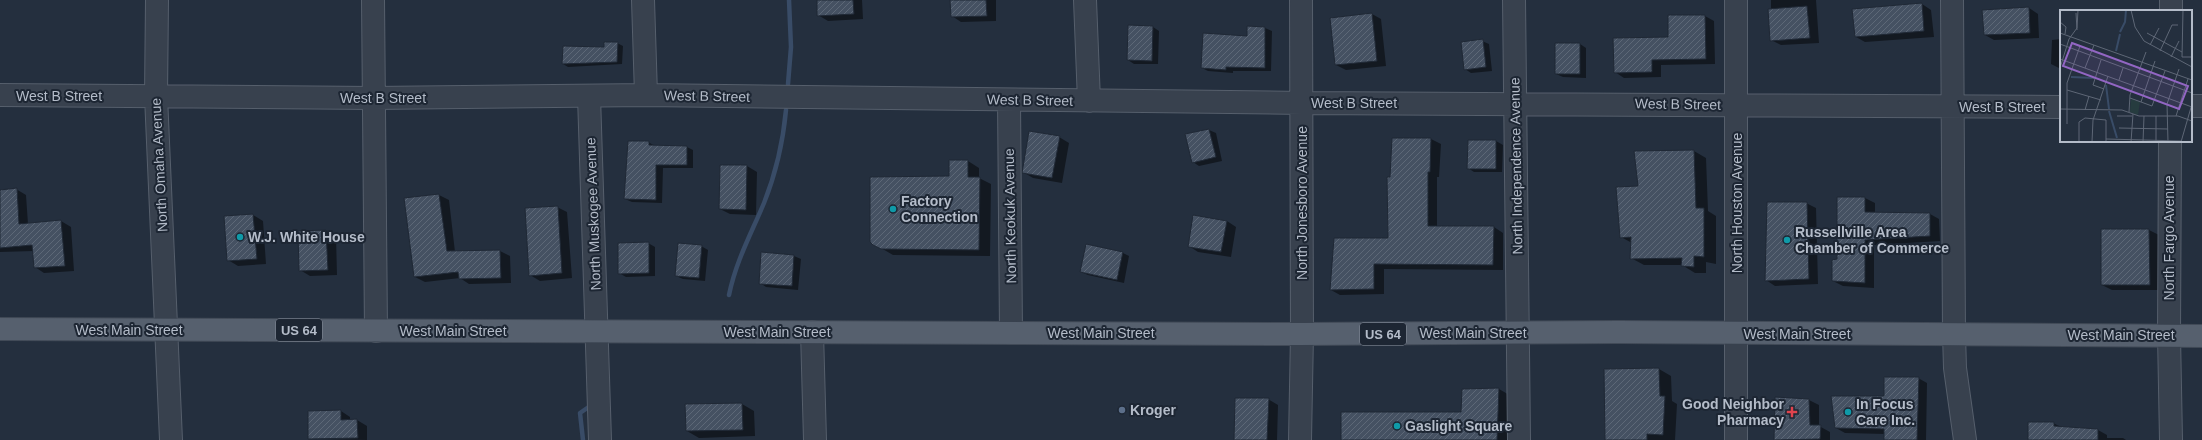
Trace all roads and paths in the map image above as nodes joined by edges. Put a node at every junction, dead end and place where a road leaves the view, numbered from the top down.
1 (157, 0) edge
2 (373, 0) edge
3 (644, 0) edge
4 (1085, 0) edge
5 (1301, 0) edge
6 (1514, 0) edge
7 (1736, 0) edge
8 (1952, 0) edge
9 (0, 95) edge
10 (646, 95) junction
11 (156, 96) junction
12 (589, 96) junction
13 (373, 98) junction
14 (1008, 100) junction
15 (1089, 101) junction
16 (1303, 103) junction
17 (1515, 103) junction
18 (1736, 105) junction
19 (1952, 107) junction
20 (2060, 107) edge
21 (2170, 142) edge
22 (0, 329) edge
23 (167, 330) junction
24 (376, 331) junction
25 (598, 332) junction
26 (812, 332) junction
27 (1011, 332) junction
28 (1518, 332) junction
29 (1302, 334) junction
30 (1737, 334) junction
31 (1954, 334) junction
32 (2169, 336) junction
33 (2202, 336) edge
34 (171, 440) edge
35 (600, 440) edge
36 (815, 440) edge
37 (1300, 440) edge
38 (1519, 440) edge
39 (1736, 440) edge
40 (1965, 440) edge
41 (2171, 440) edge

1 - 11 street, North Omaha Avenue
2 - 13 street
3 - 10 street
4 - 15 street
5 - 16 street, North Jonesboro Avenue
6 - 17 street, North Independence Avenue
7 - 18 street, North Houston Avenue
8 - 19 street
9 - 11 street, West B Street
10 - 12 street, West B Street
10 - 14 street, West B Street
11 - 13 street, West B Street
11 - 23 street, North Omaha Avenue
12 - 13 street, West B Street
12 - 25 street, North Muskogee Avenue
13 - 24 street
14 - 15 street, West B Street
14 - 27 street, North Keokuk Avenue
15 - 16 street, West B Street
16 - 17 street, West B Street
16 - 29 street, North Jonesboro Avenue
17 - 18 street, West B Street
17 - 28 street, North Independence Avenue
18 - 19 street, West B Street
18 - 30 street, North Houston Avenue
19 - 20 street, West B Street
19 - 31 street
21 - 32 street, North Fargo Avenue
22 - 23 main road, West Main Street / US 64
23 - 24 main road, West Main Street / US 64
23 - 34 street, North Omaha Avenue
24 - 25 main road, West Main Street / US 64
25 - 26 main road, West Main Street / US 64
25 - 35 street, North Muskogee Avenue
26 - 27 main road, West Main Street / US 64
26 - 36 street
27 - 29 main road, West Main Street / US 64
28 - 29 main road, West Main Street / US 64
28 - 30 main road, West Main Street / US 64
28 - 38 street, North Independence Avenue
29 - 37 street, North Jonesboro Avenue
30 - 31 main road, West Main Street / US 64
30 - 39 street, North Houston Avenue
31 - 32 main road, West Main Street / US 64
31 - 40 street
32 - 33 main road, West Main Street / US 64
32 - 41 street, North Fargo Avenue

